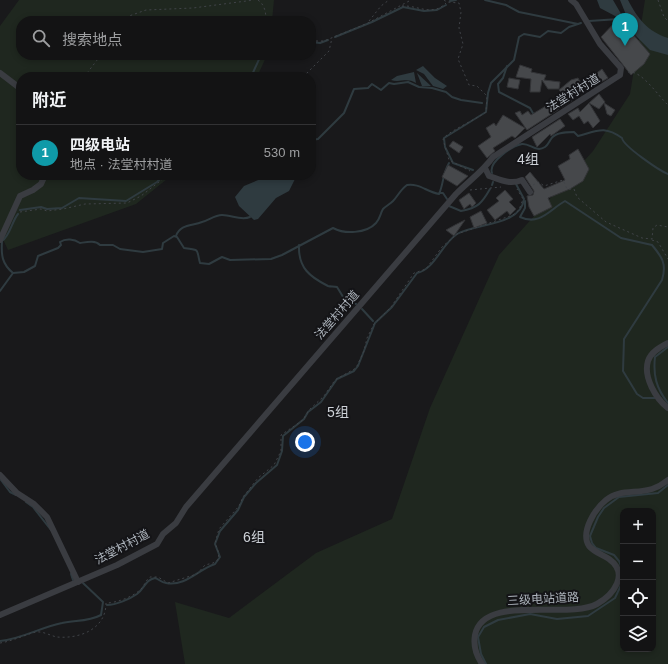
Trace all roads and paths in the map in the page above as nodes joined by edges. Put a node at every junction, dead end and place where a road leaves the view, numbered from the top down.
1 (254, 0) edge
2 (258, 0) edge
3 (389, 0) edge
4 (411, 0) edge
5 (444, 0) edge
6 (571, 0) edge
7 (658, 0) edge
8 (447, 2) junction
9 (401, 6) junction
10 (129, 16) edge
11 (266, 16) edge
12 (668, 21) edge
13 (368, 23) junction
14 (332, 37) junction
15 (316, 41) edge
16 (97, 60) edge
17 (0, 72) edge
18 (88, 72) edge
19 (308, 72) edge
20 (620, 75) junction
21 (16, 85) edge
22 (668, 105) edge
23 (485, 168) junction
24 (476, 174) junction
25 (42, 180) edge
26 (162, 180) edge
27 (507, 182) junction
28 (515, 183) junction
29 (529, 190) joint
30 (469, 191) dead end
31 (11, 216) junction
32 (668, 227) edge
33 (0, 240) edge
34 (652, 240) junction
35 (668, 259) edge
36 (668, 343) edge
37 (668, 408) edge
38 (0, 475) edge
39 (668, 480) edge
40 (78, 582) junction
41 (0, 615) edge
42 (0, 643) edge
43 (482, 664) edge

1 - 10 path
2 - 11 path
3 - 13 path
4 - 9 path
5 - 8 path
6 - 20 street
7 - 12 path
8 - 9 path
8 - 24 path
9 - 13 path
13 - 14 path
14 - 15 path
14 - 19 path
16 - 18 path
17 - 21 street
20 - 22 path
20 - 23 street, 法堂村村道
23 - 24 street, 法堂村村道
23 - 27 street
24 - 40 street, 法堂村村道
25 - 31 street
26 - 31 path
27 - 28 street
27 - 30 path
28 - 29 street
28 - 42 path
29 - 34 path
31 - 33 street
32 - 34 path
34 - 35 path
36 - 37 street
38 - 40 street
39 - 43 street, 三级电站道路
40 - 41 street, 法堂村村道

